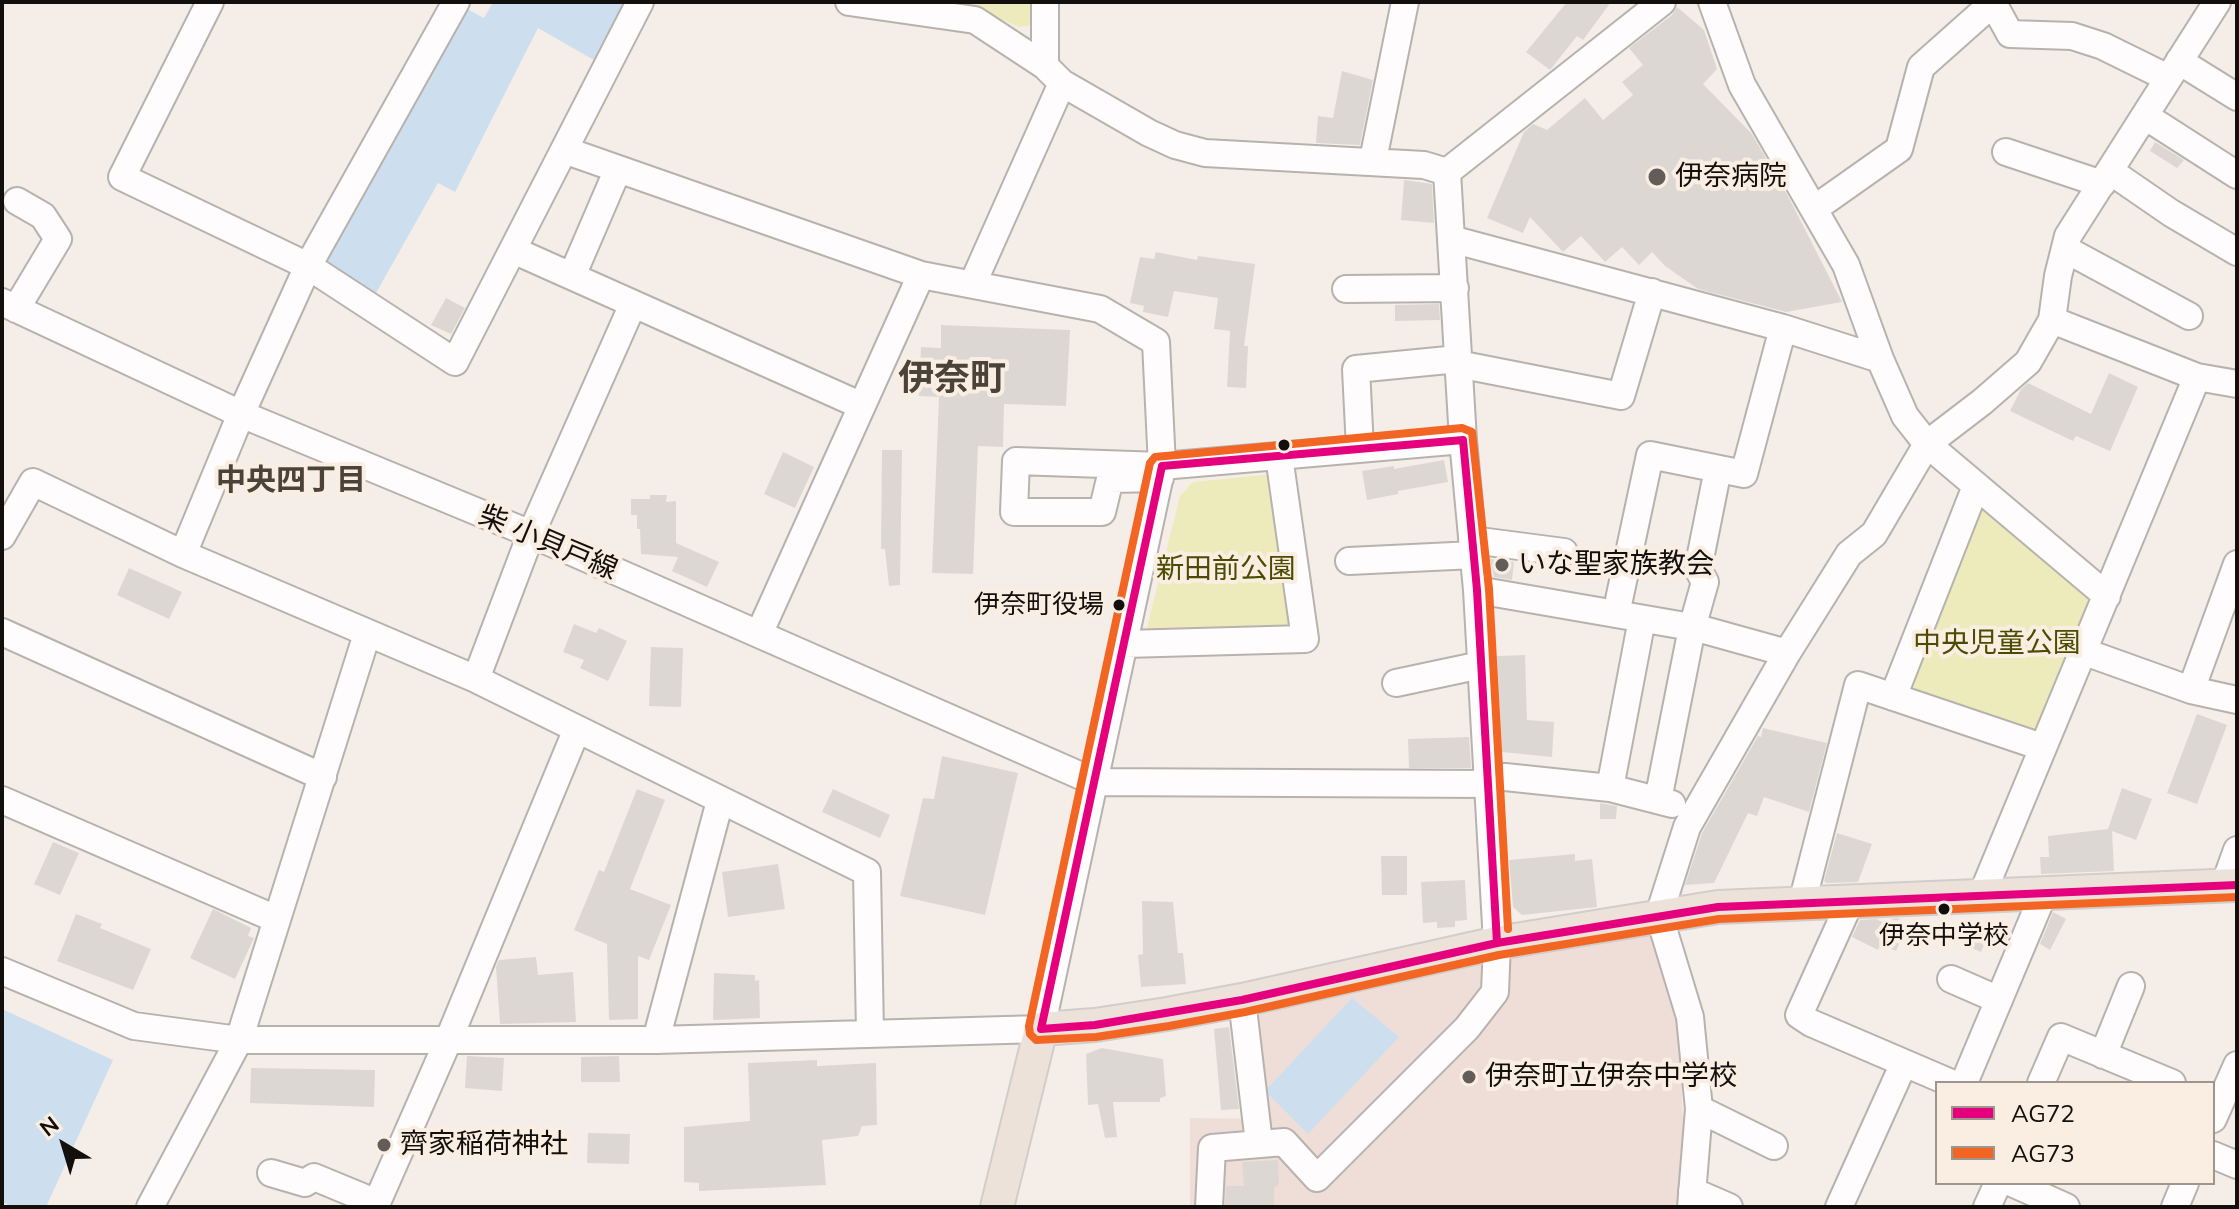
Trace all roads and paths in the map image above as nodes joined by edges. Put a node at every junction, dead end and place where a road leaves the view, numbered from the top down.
1 (210, 2) edge
2 (456, 2) edge
3 (640, 2) edge
4 (849, 2) edge
5 (1045, 2) edge
6 (1405, 2) edge
7 (1662, 2) edge
8 (1712, 2) edge
9 (1994, 2) edge
10 (2217, 2) edge
11 (2174, 70) junction
12 (1054, 75) junction
13 (2237, 97) edge
14 (2145, 116) junction
15 (564, 150) junction
16 (2006, 152) dead end
17 (1373, 160) junction
18 (618, 169) junction
19 (1447, 172) junction
20 (2237, 175) edge
21 (2106, 178) junction
22 (17, 201) dead end
23 (1814, 209) junction
24 (1451, 239) junction
25 (2065, 249) junction
26 (513, 250) junction
27 (2237, 252) edge
28 (308, 266) junction
29 (921, 275) junction
30 (572, 276) junction
31 (973, 283) junction
32 (1455, 288) junction
33 (1346, 289) dead end
34 (1652, 292) junction
35 (633, 304) junction
36 (9, 305) edge
37 (2189, 316) dead end
38 (2052, 320) junction
39 (1783, 328) junction
40 (1880, 359) junction
41 (1458, 361) junction
42 (2197, 377) junction
43 (2237, 384) edge
44 (860, 405) junction
45 (241, 414) junction
46 (1463, 440) junction
47 (1927, 444) junction
48 (1360, 449) junction
49 (1279, 456) junction
50 (1718, 469) junction
51 (1161, 472) junction
52 (1976, 486) junction
53 (531, 534) junction
54 (2, 536) edge
55 (1473, 548) junction
56 (1564, 552) dead end
57 (183, 554) junction
58 (1349, 561) dead end
59 (2237, 564) edge
60 (1477, 590) junction
61 (2107, 596) junction
62 (1629, 617) junction
63 (1692, 628) junction
64 (2, 632) edge
65 (367, 634) junction
66 (759, 634) junction
67 (1125, 644) junction
68 (2082, 651) junction
69 (1787, 653) junction
70 (1481, 665) junction
71 (476, 679) junction
72 (1396, 683) dead end
73 (2191, 690) junction
74 (1893, 697) junction
75 (2237, 700) edge
76 (577, 729) junction
77 (2042, 747) junction
78 (323, 777) junction
79 (1487, 781) junction
80 (1095, 782) junction
81 (1610, 788) junction
82 (2, 800) edge
83 (1658, 800) junction
84 (720, 801) junction
85 (1695, 811) junction
86 (2237, 850) edge
87 (2230, 885) edge
88 (2043, 895) junction
89 (1981, 897) junction
90 (1851, 900) junction
91 (1802, 903) junction
92 (1659, 915) junction
93 (276, 919) junction
94 (1497, 943) junction
95 (2, 971) edge
96 (1951, 979) dead end
97 (2131, 986) dead end
98 (1242, 1000) junction
99 (1999, 1000) junction
100 (1041, 1029) junction
101 (870, 1033) junction
102 (239, 1040) junction
103 (656, 1040) junction
104 (448, 1041) junction
105 (2103, 1055) junction
106 (1904, 1063) junction
107 (2237, 1065) edge
108 (1946, 1081) edge
109 (1965, 1081) edge
110 (2042, 1081) edge
111 (2167, 1081) edge
112 (2215, 1107) edge
113 (1699, 1109) junction
114 (1259, 1143) junction
115 (1774, 1146) dead end
116 (2215, 1156) edge
117 (2237, 1165) edge
118 (271, 1173) dead end
119 (1997, 1185) edge
120 (2016, 1185) edge
121 (2184, 1185) edge
122 (1691, 1199) edge
123 (376, 1205) edge
124 (150, 1207) edge
125 (997, 1207) edge
126 (1209, 1207) edge
127 (1729, 1207) edge
128 (1839, 1207) edge
129 (1987, 1207) edge
130 (2066, 1207) edge
131 (2175, 1207) edge

1 - 28 street
2 - 28 street
3 - 15 street
4 - 12 street
5 - 12 street
6 - 17 street
7 - 19 street
8 - 23 street
9 - 11 street
9 - 23 street
10 - 11 street
11 - 13 street
11 - 14 street
12 - 17 street
12 - 31 street
14 - 20 street
14 - 21 street
15 - 18 street
15 - 26 street
16 - 21 street
17 - 19 street
18 - 29 street
18 - 30 street
19 - 24 street
21 - 25 street
21 - 27 street
22 - 36 street
23 - 40 street
24 - 32 street
24 - 34 street
25 - 37 street
25 - 38 street
26 - 28 street
26 - 30 street
28 - 45 street
29 - 31 street
29 - 44 street
30 - 35 street
31 - 51 street
32 - 33 street
32 - 41 street
34 - 39 street
34 - 41 street
35 - 44 street
35 - 53 street
36 - 45 street, 柴 小貝戸線
38 - 42 street
38 - 47 street
39 - 40 street
39 - 50 street
40 - 47 street
41 - 46 street
41 - 48 street
42 - 43 street
42 - 61 street
44 - 66 street
45 - 53 street, 柴 小貝戸線
45 - 57 street
46 - 48 street
46 - 55 street
47 - 52 street
47 - 69 street
48 - 49 street
49 - 51 street
49 - 67 street
50 - 62 street
50 - 63 street
51 - 51 street
51 - 67 street
52 - 61 street
52 - 74 street
53 - 66 street, 柴 小貝戸線
53 - 71 street
54 - 57 street
55 - 56 street
55 - 58 street
55 - 60 street
57 - 65 street
59 - 73 street
60 - 62 street
60 - 70 street
61 - 68 street
62 - 63 street
62 - 81 street
63 - 69 street
63 - 83 street
64 - 78 street
65 - 71 street
65 - 78 street
66 - 80 street, 柴 小貝戸線
67 - 80 street
68 - 73 street
68 - 77 street
69 - 85 street
70 - 72 street
70 - 79 street
71 - 76 street
73 - 75 street
74 - 77 street
74 - 91 street
76 - 84 street
76 - 104 street
77 - 89 street
78 - 93 street
79 - 80 street
79 - 81 street
79 - 94 street
80 - 100 street
81 - 83 street
82 - 93 street
83 - 85 street
84 - 101 street
84 - 103 street
85 - 92 street
86 - 87 street
87 - 88 main road
88 - 89 main road
88 - 99 street
89 - 90 main road
90 - 91 main road
90 - 106 street
91 - 92 main road
92 - 94 main road
92 - 113 street
93 - 102 street
94 - 98 main road
94 - 114 street
95 - 102 street
96 - 99 street
97 - 105 street
98 - 100 main road
98 - 114 street
99 - 109 street
100 - 101 street
100 - 125 main road
101 - 103 street
102 - 104 street
102 - 124 street
103 - 104 street
104 - 123 street
105 - 110 street
105 - 111 street
106 - 108 street
106 - 128 street
107 - 112 street
113 - 115 street
113 - 122 street
114 - 126 street
116 - 117 street
118 - 123 street
119 - 129 street
120 - 130 street
121 - 131 street
122 - 127 street

